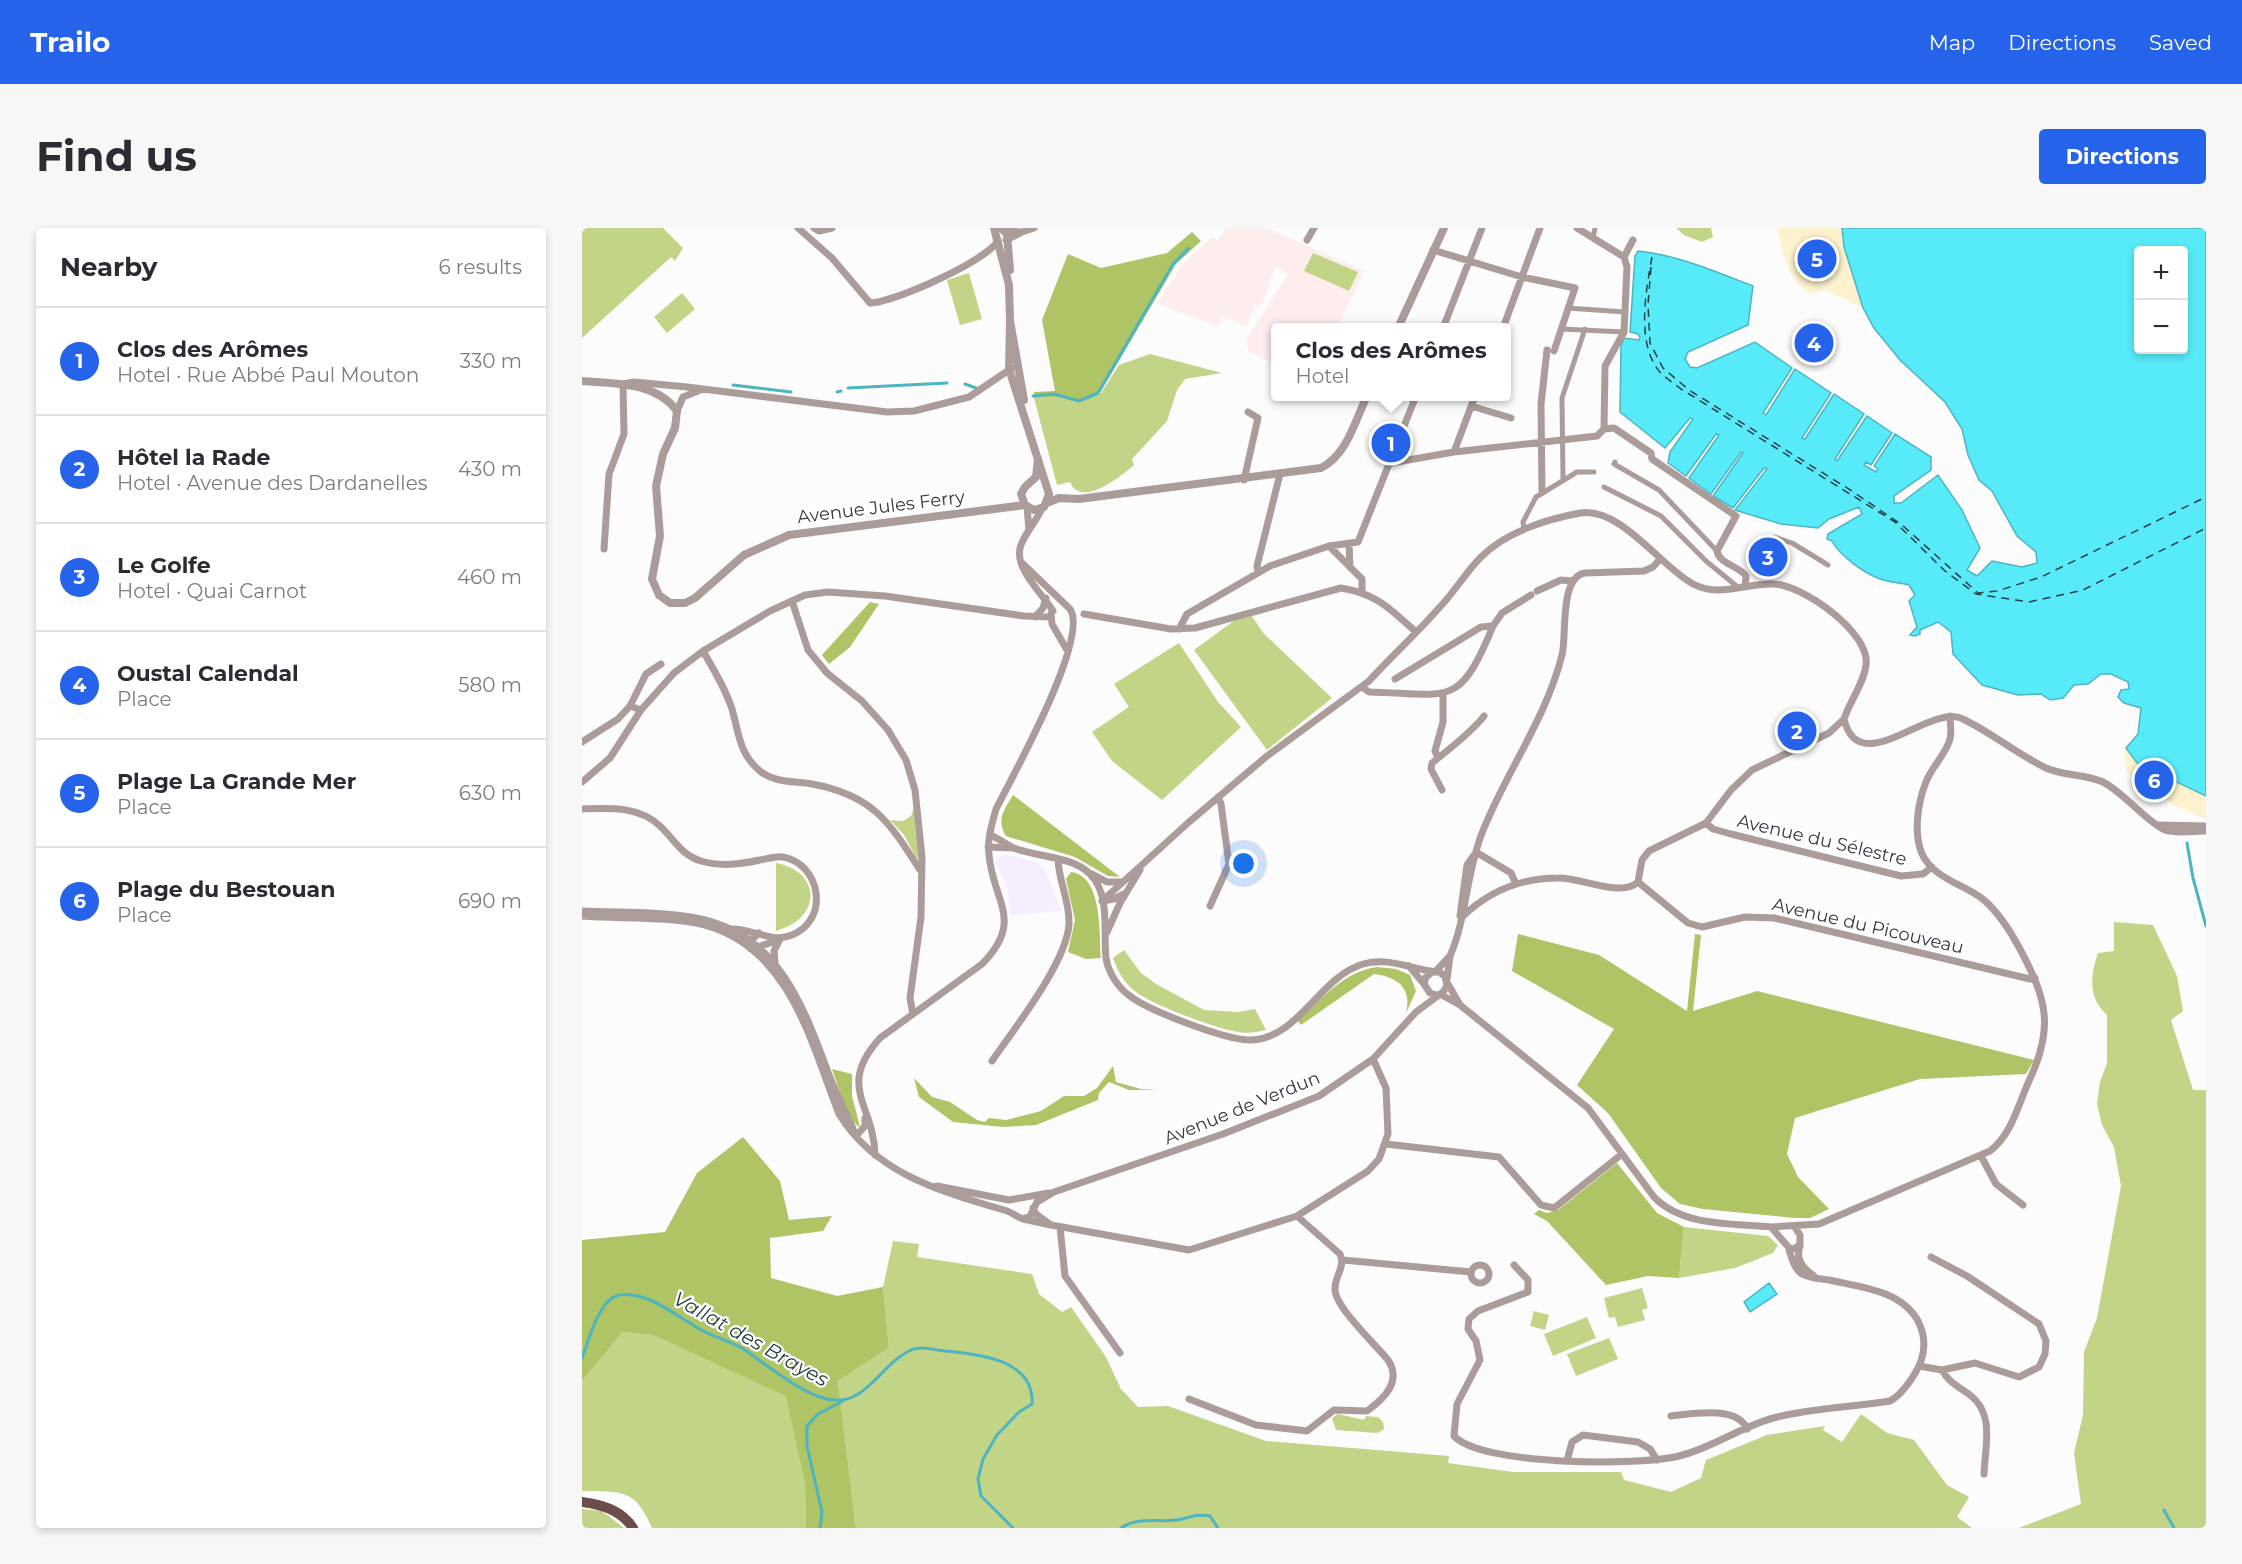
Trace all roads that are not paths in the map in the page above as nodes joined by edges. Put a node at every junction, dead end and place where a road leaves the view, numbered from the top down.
1 (798, 228) edge
2 (832, 228) edge
3 (1034, 228) edge
4 (1314, 228) edge
5 (1443, 228) edge
6 (1482, 228) edge
7 (1540, 228) edge
8 (1577, 228) edge
9 (1595, 228) edge
10 (814, 229) edge
11 (1000, 233) edge
12 (809, 238) junction
13 (1593, 238) junction
14 (1307, 240) dead end
15 (1633, 240) dead end
16 (1433, 250) junction
17 (1624, 257) junction
18 (1470, 262) junction
19 (1522, 277) junction
20 (1568, 308) junction
21 (1625, 312) junction
22 (1400, 323) edge
23 (1445, 323) edge
24 (1505, 323) edge
25 (1561, 329) junction
26 (1585, 329) junction
27 (1624, 332) junction
28 (1013, 368) junction
29 (582, 381) edge
30 (623, 384) junction
31 (704, 390) junction
32 (1364, 401) edge
33 (1412, 401) edge
34 (1474, 401) edge
35 (1472, 406) junction
36 (677, 411) junction
37 (1248, 412) dead end
38 (1510, 418) dead end
39 (1604, 429) junction
40 (1562, 440) junction
41 (1542, 442) junction
42 (1454, 452) junction
43 (1038, 459) junction
44 (1391, 462) junction
45 (1615, 462) dead end
46 (1594, 472) dead end
47 (1280, 474) junction
48 (1563, 479) junction
49 (1244, 480) junction
50 (1031, 482) junction
51 (1604, 487) dead end
52 (1047, 489) junction
53 (1542, 492) junction
54 (1045, 505) junction
55 (1026, 506) junction
56 (1029, 530) junction
57 (1524, 530) junction
58 (1774, 537) dead end
59 (1352, 543) junction
60 (1329, 546) junction
61 (604, 549) dead end
62 (1718, 551) junction
63 (1659, 559) junction
64 (1022, 563) junction
65 (1828, 565) dead end
66 (1350, 567) junction
67 (1258, 573) junction
68 (1573, 581) junction
69 (1742, 587) junction
70 (1362, 592) junction
71 (1046, 598) junction
72 (792, 601) junction
73 (1068, 608) junction
74 (1052, 614) junction
75 (1084, 614) junction
76 (1035, 617) junction
77 (1072, 624) junction
78 (1492, 626) junction
79 (1057, 628) junction
80 (1179, 629) junction
81 (1416, 632) junction
82 (703, 651) junction
83 (1068, 652) junction
84 (661, 664) dead end
85 (1395, 679) dead end
86 (1362, 687) junction
87 (1443, 694) junction
88 (630, 706) junction
89 (641, 710) junction
90 (1484, 716) dead end
91 (1950, 716) junction
92 (1844, 719) junction
93 (1829, 733) junction
94 (1852, 736) junction
95 (582, 742) edge
96 (1438, 758) junction
97 (582, 782) edge
98 (1442, 790) dead end
99 (1218, 797) junction
100 (582, 808) edge
101 (1706, 823) junction
102 (2158, 825) junction
103 (2206, 826) edge
104 (2206, 831) edge
105 (990, 835) junction
106 (988, 847) junction
107 (1013, 848) junction
108 (1476, 852) junction
109 (1058, 860) junction
110 (1143, 866) junction
111 (1932, 867) junction
112 (920, 870) junction
113 (1090, 873) junction
114 (1123, 881) junction
115 (1638, 882) junction
116 (1516, 884) junction
117 (1127, 892) junction
118 (1102, 901) junction
119 (1210, 906) dead end
120 (582, 911) edge
121 (582, 916) edge
122 (1461, 919) junction
123 (729, 929) junction
124 (759, 933) junction
125 (1106, 936) junction
126 (780, 939) junction
127 (754, 946) junction
128 (1450, 956) junction
129 (776, 965) junction
130 (1407, 965) junction
131 (1434, 972) junction
132 (2035, 978) junction
133 (1447, 981) junction
134 (1425, 986) junction
135 (1438, 994) junction
136 (1460, 1005) junction
137 (1416, 1012) junction
138 (913, 1014) junction
139 (1373, 1059) junction
140 (992, 1061) dead end
141 (864, 1113) junction
142 (856, 1136) junction
143 (1386, 1144) junction
144 (1622, 1154) junction
145 (876, 1155) junction
146 (1981, 1156) junction
147 (925, 1184) junction
148 (1054, 1192) junction
149 (1025, 1197) junction
150 (1015, 1200) junction
151 (2023, 1205) dead end
152 (1033, 1209) junction
153 (1014, 1214) junction
154 (1297, 1216) junction
155 (1023, 1219) junction
156 (1052, 1225) junction
157 (1792, 1226) junction
158 (1060, 1227) junction
159 (1771, 1227) junction
160 (1783, 1238) junction
161 (1800, 1245) junction
162 (1789, 1250) junction
163 (1931, 1257) dead end
164 (1342, 1260) junction
165 (1514, 1265) dead end
166 (1471, 1272) dead end
167 (1816, 1277) junction
168 (1120, 1353) dead end
169 (1919, 1366) junction
170 (1942, 1370) junction
171 (1189, 1399) dead end
172 (1671, 1416) dead end
173 (1747, 1429) junction
174 (1657, 1460) junction
175 (1567, 1461) junction
176 (1984, 1474) dead end
177 (582, 1502) edge
178 (633, 1528) edge

1 - 12 street
2 - 10 street
3 - 11 street
4 - 14 street
5 - 16 street
6 - 18 street
7 - 19 street
8 - 13 street
9 - 13 street
10 - 12 street
11 - 12 street
11 - 28 street
13 - 17 street
15 - 17 street
16 - 18 street
16 - 22 street
17 - 21 street
18 - 19 street
18 - 23 street
19 - 20 street
19 - 24 street
20 - 21 street
20 - 25 street
21 - 27 street
25 - 26 street
25 - 41 street
26 - 27 street
26 - 40 street
27 - 39 street
28 - 31 street
28 - 43 street
29 - 30 street
30 - 31 street
30 - 36 street
30 - 61 street
31 - 36 street
32 - 47 street
33 - 44 street
34 - 35 street
35 - 38 street
35 - 42 street
36 - 55 street, Avenue Jules Ferry
37 - 49 street
39 - 40 street
39 - 62 street
40 - 41 street
40 - 48 street
41 - 42 street
41 - 53 street
42 - 44 street
43 - 50 street
43 - 52 street
44 - 59 street
45 - 62 street
46 - 48 street
47 - 49 street
47 - 67 street
48 - 53 street
49 - 54 street
50 - 52 street
50 - 55 street
51 - 69 street
52 - 54 street
53 - 57 street
54 - 55 street
54 - 56 street
55 - 56 street
56 - 64 street
57 - 63 street
57 - 81 street
58 - 65 street
59 - 60 street
59 - 66 street
60 - 66 street
60 - 67 street
62 - 69 street
63 - 68 street
63 - 69 street
64 - 71 street
64 - 73 street
66 - 70 street
67 - 80 street
68 - 78 street
68 - 108 street
69 - 92 street
70 - 80 street
70 - 81 street
71 - 74 street
71 - 76 street
72 - 76 street
72 - 82 street
72 - 112 street
73 - 74 street
73 - 75 street
73 - 77 street
74 - 76 street
74 - 79 street
75 - 77 street
75 - 80 street
77 - 79 street
77 - 83 street
78 - 85 street
78 - 87 street
79 - 83 street
81 - 86 street
82 - 89 street
82 - 112 street
83 - 105 street
84 - 88 street
86 - 87 street
86 - 99 street
87 - 96 street
88 - 89 street
88 - 95 street
89 - 97 street
90 - 96 street
91 - 94 street
91 - 102 street
91 - 111 street
92 - 93 street
92 - 94 street
93 - 94 street
93 - 101 street
96 - 98 street
99 - 110 street
99 - 119 street
100 - 126 street
101 - 111 street, Avenue du Sélestre
101 - 115 street
102 - 103 street
102 - 104 street
105 - 106 street
105 - 107 street
106 - 107 street
106 - 138 street
107 - 109 street
108 - 116 street
108 - 122 street
109 - 113 street
109 - 140 street
110 - 114 street
110 - 117 street
111 - 132 street
112 - 138 street
113 - 114 street
113 - 118 street
114 - 118 street
115 - 116 street
115 - 132 street, Avenue du Picouveau
116 - 122 street
117 - 118 street
117 - 125 street
118 - 125 street
120 - 123 street
121 - 127 street
122 - 128 street
123 - 124 street
123 - 127 street
124 - 126 street
124 - 127 street
125 - 130 street
126 - 127 street
126 - 129 street
127 - 129 street
127 - 142 street
128 - 131 street
128 - 133 street
129 - 142 street
130 - 131 street
130 - 134 street
131 - 133 street
131 - 134 street
132 - 146 street
133 - 135 street
133 - 136 street
134 - 135 street
134 - 137 street, Avenue de Verdun
135 - 136 street
135 - 137 street, Avenue de Verdun
136 - 144 street
137 - 139 street, Avenue de Verdun
138 - 141 street
139 - 143 street
139 - 148 street, Avenue de Verdun
141 - 142 street
141 - 145 street
142 - 145 street
143 - 144 street
143 - 154 street
144 - 159 street
145 - 147 street
146 - 151 street
146 - 157 street
147 - 150 street
147 - 153 street
148 - 149 street, Avenue de Verdun
148 - 152 street, Avenue de Verdun
149 - 150 street
149 - 152 street
150 - 153 street
152 - 155 street
152 - 156 street
153 - 155 street
154 - 158 street
154 - 164 street
155 - 156 street
156 - 158 street
157 - 159 street
157 - 160 street
157 - 161 street
158 - 168 street
159 - 160 street
160 - 162 street
161 - 162 street
161 - 167 street
162 - 167 street
163 - 170 street
164 - 166 street
164 - 171 street
165 - 175 street
167 - 169 street
169 - 170 street
169 - 173 street
170 - 176 street
172 - 173 street
173 - 174 street
174 - 175 street
174 - 175 street
177 - 178 main road

